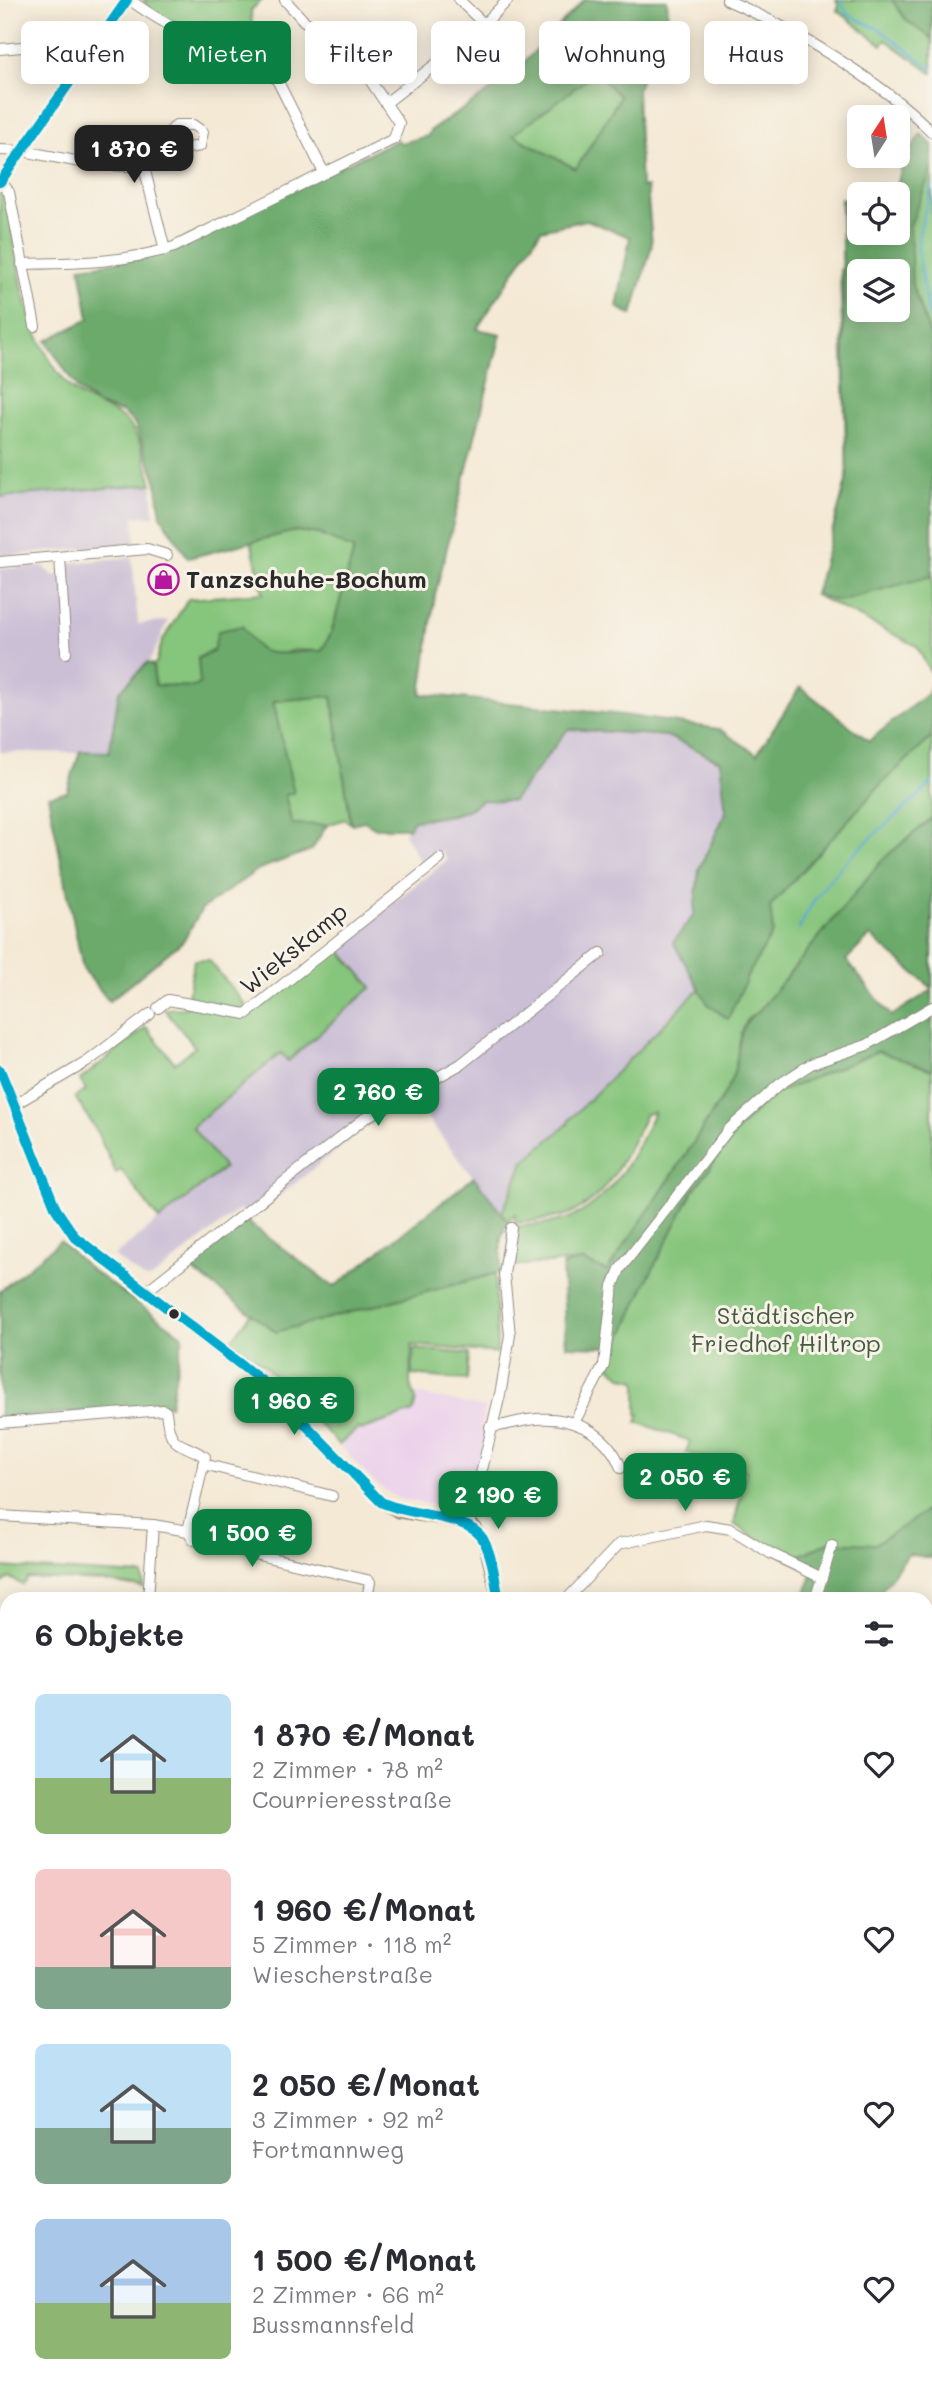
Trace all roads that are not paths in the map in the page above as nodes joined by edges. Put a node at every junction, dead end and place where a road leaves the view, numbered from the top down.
1 (129, 0) edge
2 (285, 0) edge
3 (459, 0) edge
4 (508, 0) edge
5 (727, 0) edge
6 (114, 21) edge
7 (481, 21) edge
8 (487, 21) edge
9 (21, 47) edge
10 (0, 49) edge
11 (431, 67) edge
12 (69, 84) edge
13 (387, 102) junction
14 (932, 132) edge
15 (0, 150) edge
16 (23, 150) junction
17 (171, 151) dead end
18 (144, 167) junction
19 (324, 173) junction
20 (1, 181) edge
21 (165, 250) junction
22 (22, 264) junction
23 (35, 326) dead end
24 (167, 555) dead end
25 (60, 557) junction
26 (0, 562) edge
27 (66, 653) dead end
28 (440, 859) dead end
29 (601, 953) dead end
30 (932, 1007) edge
31 (0, 1070) edge
32 (15, 1104) junction
33 (511, 1228) dead end
34 (144, 1293) junction
35 (0, 1423) edge
36 (574, 1423) junction
37 (490, 1427) junction
38 (204, 1464) junction
39 (621, 1468) dead end
40 (332, 1496) dead end
41 (0, 1516) edge
42 (469, 1524) junction
43 (153, 1525) junction
44 (188, 1531) junction
45 (832, 1545) dead end
46 (822, 1578) junction
47 (149, 1592) edge
48 (368, 1592) edge
49 (497, 1592) edge
50 (574, 1592) edge
51 (818, 1592) edge

1 - 6 street
1 - 19 street
2 - 13 street
3 - 7 street
4 - 8 street
5 - 14 street
9 - 10 street
11 - 13 street
12 - 16 street
13 - 19 street
15 - 16 street
16 - 18 street
16 - 20 street
17 - 18 street
18 - 21 street
19 - 21 street
20 - 22 street
21 - 22 street
22 - 23 street
24 - 25 street
25 - 26 street
25 - 27 street
28 - 32 street, Wiekskamp
29 - 34 street
30 - 36 street
31 - 32 main road
32 - 34 main road
33 - 37 street
34 - 42 main road
35 - 38 street
36 - 37 street
36 - 39 street
37 - 42 street
38 - 40 street
38 - 44 street
41 - 43 street
42 - 49 main road
43 - 44 street
43 - 47 street
44 - 48 street
45 - 46 street
46 - 50 street
46 - 51 street

